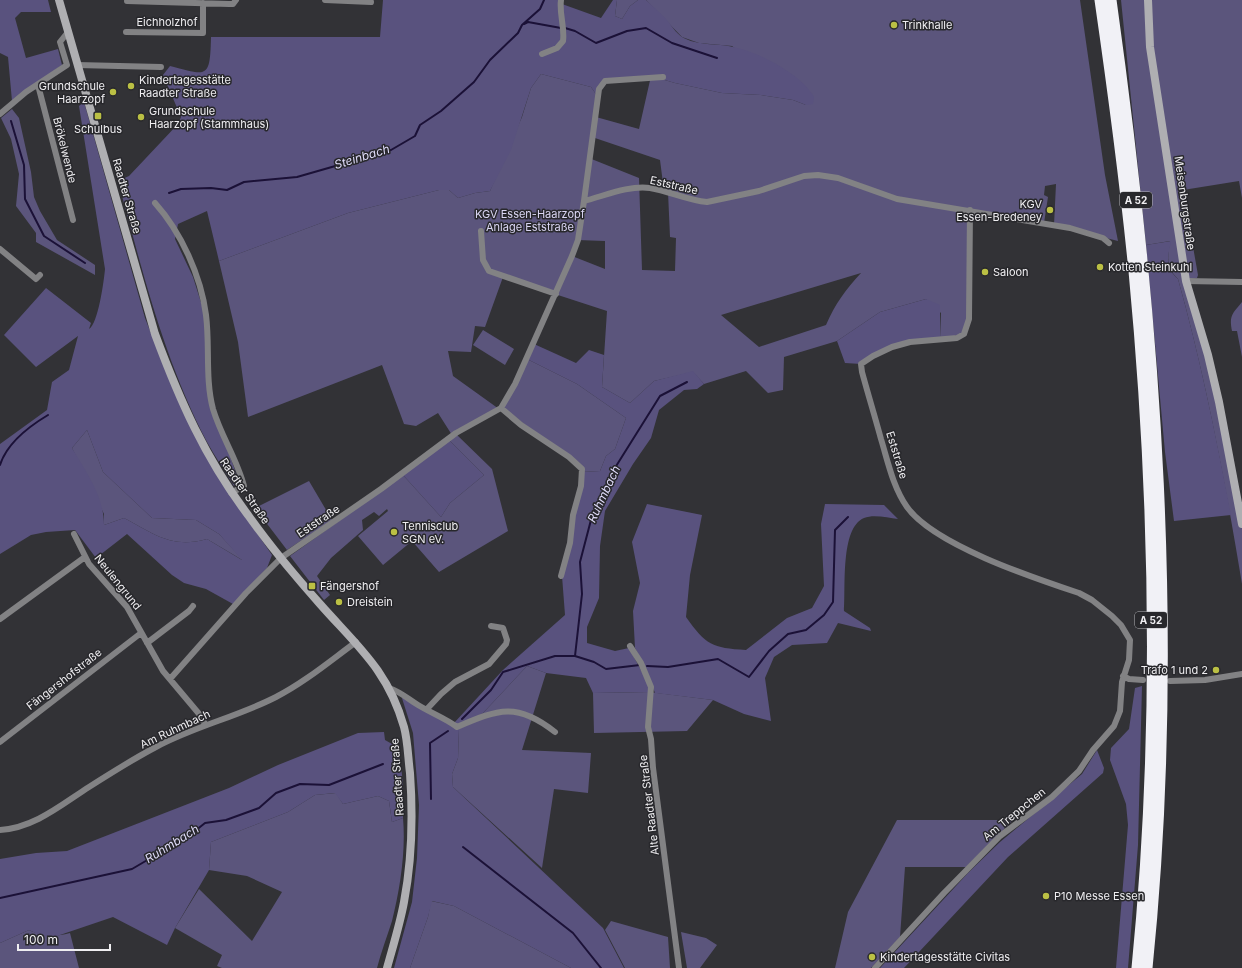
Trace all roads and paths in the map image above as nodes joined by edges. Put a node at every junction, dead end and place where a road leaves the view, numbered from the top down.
1 (59, 0) edge
2 (236, 0) edge
3 (325, 0) edge
4 (561, 0) edge
5 (1100, 0) edge
6 (1111, 0) edge
7 (1148, 0) edge
8 (128, 1) edge
9 (371, 2) dead end
10 (203, 3) junction
11 (68, 32) junction
12 (126, 32) dead end
13 (542, 54) dead end
14 (78, 65) junction
15 (161, 67) dead end
16 (663, 77) dead end
17 (38, 85) junction
18 (0, 114) edge
19 (584, 201) junction
20 (155, 203) dead end
21 (970, 210) junction
22 (73, 220) dead end
23 (481, 231) dead end
24 (1109, 243) dead end
25 (0, 249) edge
26 (40, 275) dead end
27 (1186, 281) junction
28 (1242, 282) edge
29 (556, 294) junction
30 (501, 408) junction
31 (231, 493) junction
32 (1242, 524) edge
33 (74, 534) dead end
34 (85, 557) junction
35 (281, 558) junction
36 (562, 576) dead end
37 (193, 606) dead end
38 (0, 619) edge
39 (491, 626) dead end
40 (141, 633) junction
41 (356, 642) junction
42 (147, 643) junction
43 (630, 646) dead end
44 (1242, 674) edge
45 (1124, 676) junction
46 (170, 679) junction
47 (1143, 680) dead end
48 (1170, 681) dead end
49 (389, 688) junction
50 (428, 709) junction
51 (205, 724) junction
52 (555, 732) dead end
53 (0, 742) edge
54 (0, 830) edge
55 (387, 968) edge
56 (678, 968) edge
57 (876, 968) edge
58 (1137, 968) edge
59 (1147, 968) edge

1 - 11 main road, Raadter Straße
2 - 10 street, Eichholzhof
3 - 9 street
4 - 13 street
5 - 58 highway, A 52
6 - 59 highway, A 52
7 - 27 main road, Meisenburgstraße
8 - 10 street, Eichholzhof
10 - 12 street, Eichholzhof
11 - 14 main road, Raadter Straße
11 - 17 street
14 - 15 street
14 - 31 main road, Raadter Straße
16 - 19 street
17 - 18 street
17 - 22 street, Brökelwende
19 - 21 street, Eststraße
19 - 29 street
20 - 31 street
21 - 24 street, Eststraße
21 - 45 street, Eststraße
23 - 29 street
25 - 26 street
27 - 28 street
27 - 32 main road, Meisenburgstraße
29 - 30 street
30 - 35 street, Eststraße
30 - 36 street
31 - 35 main road, Raadter Straße
33 - 34 street, Neulengrund
34 - 38 street
34 - 40 street, Neulengrund
35 - 41 main road, Raadter Straße
35 - 46 street, Eststraße
37 - 42 street
39 - 50 street
40 - 42 street, Neulengrund
40 - 53 street, Fängershofstraße
41 - 49 main road, Raadter Straße
41 - 51 street, Am Ruhmbach
42 - 46 street, Neulengrund
43 - 56 street, Alte Raadter Straße
44 - 48 street
45 - 47 street
45 - 57 street, Am Treppchen
46 - 51 street, Neulengrund
49 - 50 street
49 - 55 main road, Raadter Straße
50 - 52 street
51 - 54 street, Am Ruhmbach

